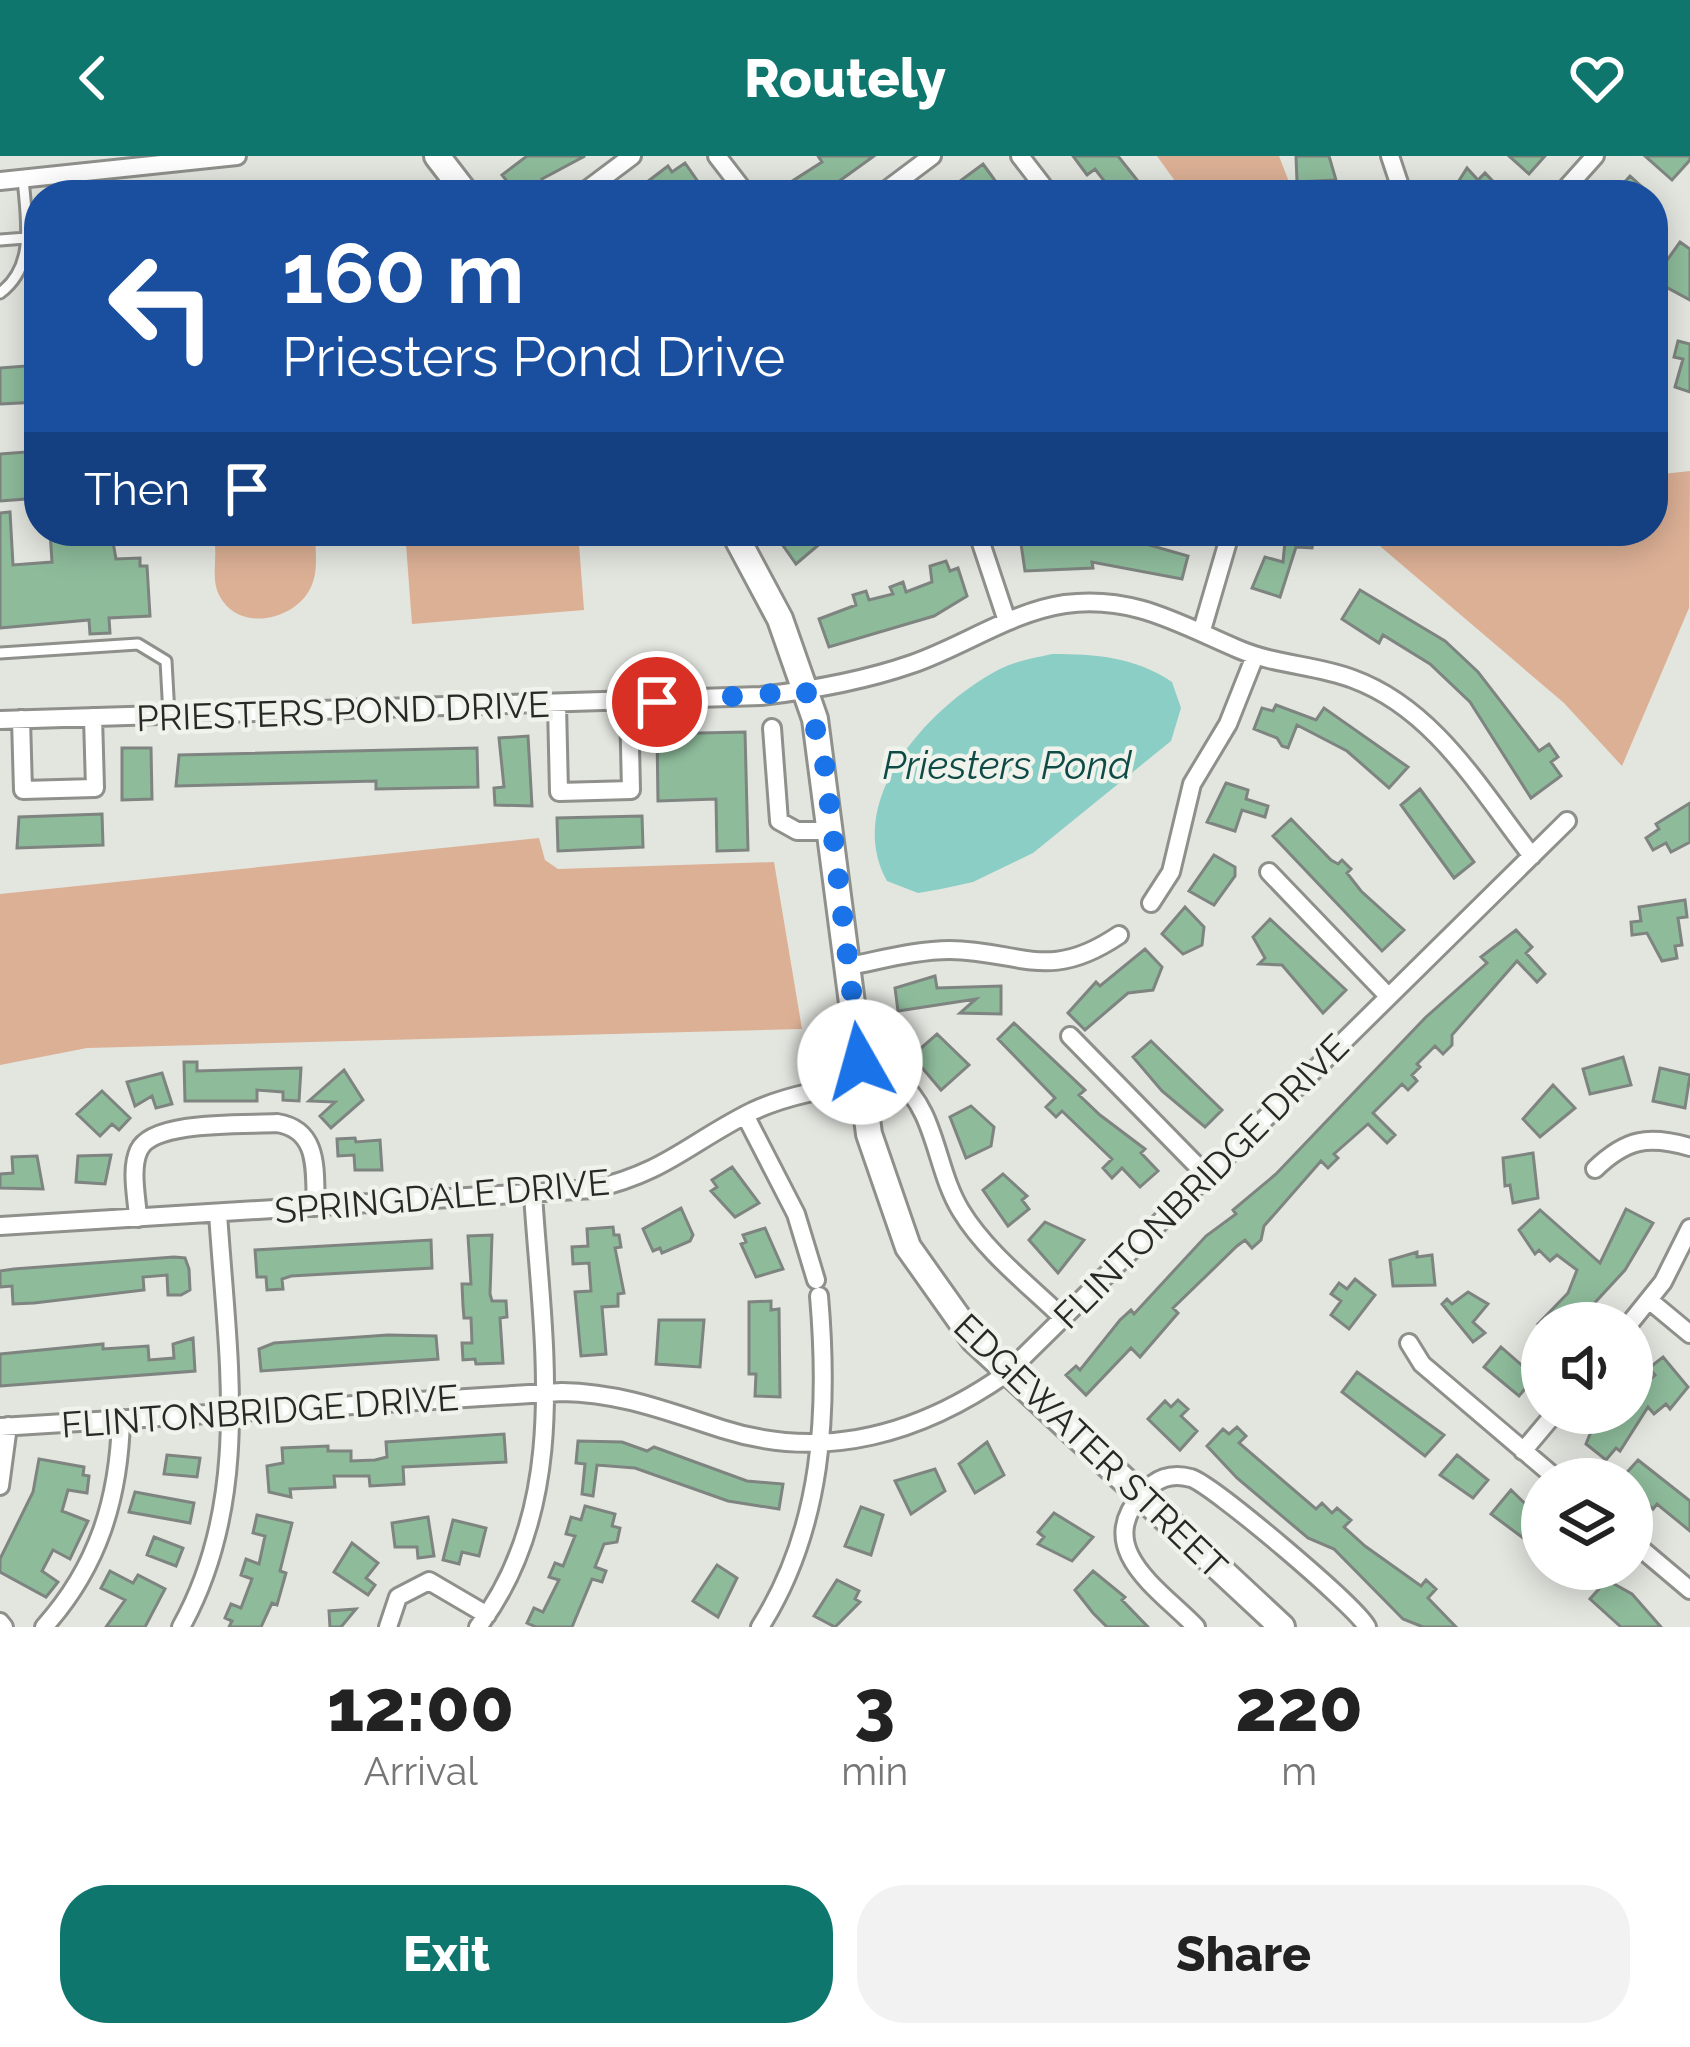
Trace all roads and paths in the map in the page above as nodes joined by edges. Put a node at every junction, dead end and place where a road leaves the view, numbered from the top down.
1 (237, 156) edge
2 (437, 156) edge
3 (632, 156) edge
4 (717, 156) edge
5 (932, 156) edge
6 (1020, 156) edge
7 (1595, 156) edge
8 (156, 160) edge
9 (22, 178) junction
10 (455, 180) edge
11 (600, 180) edge
12 (735, 180) edge
13 (900, 180) edge
14 (1038, 180) edge
15 (1573, 180) edge
16 (0, 181) edge
17 (24, 189) edge
18 (24, 257) edge
19 (0, 293) edge
20 (741, 546) edge
21 (982, 546) edge
22 (1227, 546) edge
23 (1007, 621) junction
24 (1202, 630) junction
25 (0, 653) edge
26 (1255, 656) junction
27 (806, 691) junction
28 (629, 703) junction
29 (557, 705) junction
30 (170, 716) junction
31 (93, 717) junction
32 (21, 719) junction
33 (0, 720) edge
34 (772, 728) dead end
35 (1567, 821) dead end
36 (833, 831) junction
37 (1532, 856) junction
38 (1269, 872) dead end
39 (1151, 903) dead end
40 (1119, 935) dead end
41 (848, 966) junction
42 (1388, 996) junction
43 (1070, 1036) dead end
44 (897, 1079) dead end
45 (862, 1084) junction
46 (745, 1115) junction
47 (1690, 1147) edge
48 (1595, 1169) dead end
49 (1207, 1177) junction
50 (533, 1194) junction
51 (316, 1207) junction
52 (218, 1213) junction
53 (138, 1218) junction
54 (0, 1226) edge
55 (1690, 1228) edge
56 (1649, 1300) joint
57 (1064, 1318) junction
58 (1690, 1334) edge
59 (1409, 1343) dead end
60 (1007, 1373) junction
61 (545, 1393) junction
62 (231, 1412) junction
63 (121, 1419) junction
64 (4, 1426) edge
65 (1537, 1434) edge
66 (819, 1443) junction
67 (1523, 1451) junction
68 (1532, 1458) edge
69 (0, 1486) edge
70 (1140, 1496) junction
71 (1653, 1558) edge
72 (1690, 1589) edge
73 (482, 1621) edge
74 (44, 1627) edge
75 (181, 1627) edge
76 (388, 1627) edge
77 (760, 1627) edge
78 (1196, 1627) edge
79 (1282, 1627) edge
80 (1367, 1627) edge

1 - 8 street
2 - 10 street
3 - 11 street
4 - 12 street
5 - 13 street
6 - 14 street
7 - 15 street
8 - 9 street
9 - 16 street
9 - 17 lane
18 - 19 lane
20 - 27 street, EDGEWATER STREET
21 - 23 street
22 - 24 street
23 - 24 street
23 - 27 street
24 - 26 street
25 - 30 lane
26 - 37 street
26 - 39 street
27 - 28 street, PRIESTERS POND DRIVE
27 - 36 street, EDGEWATER STREET
28 - 29 street, PRIESTERS POND DRIVE
28 - 29 street
29 - 30 street, PRIESTERS POND DRIVE
30 - 31 street, PRIESTERS POND DRIVE
31 - 32 street, PRIESTERS POND DRIVE
31 - 32 street
32 - 33 street, PRIESTERS POND DRIVE
34 - 36 street
35 - 37 street, FLINTONBRIDGE DRIVE
36 - 41 street, EDGEWATER STREET
37 - 42 street, FLINTONBRIDGE DRIVE
38 - 42 street
40 - 41 street
41 - 45 street, EDGEWATER STREET
42 - 49 street, FLINTONBRIDGE DRIVE
43 - 49 street
44 - 57 street
45 - 46 street, SPRINGDALE DRIVE
45 - 60 street, EDGEWATER STREET
46 - 50 street, SPRINGDALE DRIVE
46 - 66 street
47 - 48 street
49 - 57 street, FLINTONBRIDGE DRIVE
50 - 51 street, SPRINGDALE DRIVE
50 - 61 street
51 - 52 street, SPRINGDALE DRIVE
51 - 53 street
52 - 53 street, SPRINGDALE DRIVE
52 - 62 street
53 - 54 street, SPRINGDALE DRIVE
55 - 56 street
56 - 58 street
57 - 60 street, FLINTONBRIDGE DRIVE
59 - 67 street
60 - 66 street, FLINTONBRIDGE DRIVE
60 - 70 street, EDGEWATER STREET
61 - 62 street, FLINTONBRIDGE DRIVE
61 - 66 street, FLINTONBRIDGE DRIVE
61 - 73 street
62 - 63 street, FLINTONBRIDGE DRIVE
62 - 75 street
63 - 64 street, FLINTONBRIDGE DRIVE
63 - 74 street
64 - 69 street
65 - 67 street
66 - 77 street
67 - 68 street
70 - 78 street
70 - 79 street, EDGEWATER STREET
70 - 80 street
71 - 72 street
73 - 76 street

